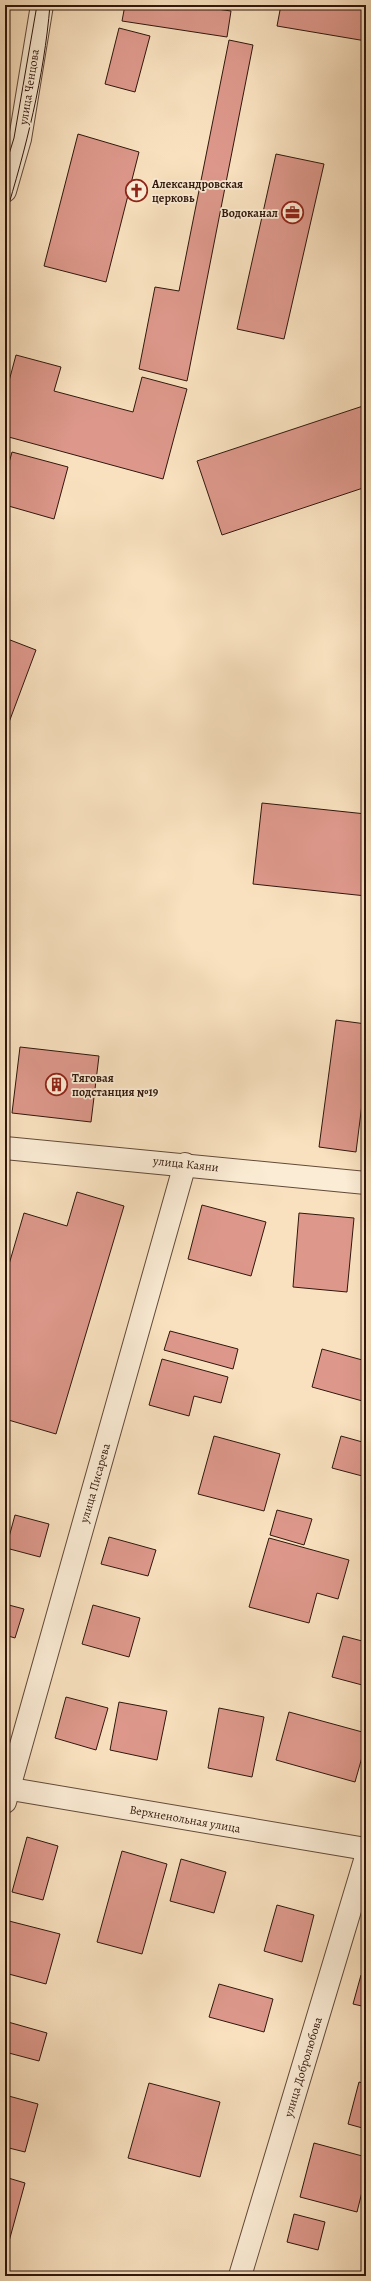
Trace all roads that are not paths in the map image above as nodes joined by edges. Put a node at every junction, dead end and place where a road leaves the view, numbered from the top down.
1 (42, 5) edge
2 (5, 191) edge
3 (5, 1148) edge
4 (185, 1164) junction
5 (366, 1183) edge
6 (6, 1793) edge
7 (366, 1849) edge
8 (366, 1857) edge
9 (240, 2276) edge

1 - 2 street, улица Ченцова
3 - 4 street, улица Каяни
4 - 5 street, улица Каяни
4 - 6 street, улица Писарева
6 - 7 street, Верхненольная улица
8 - 9 street, улица Добролюбова

